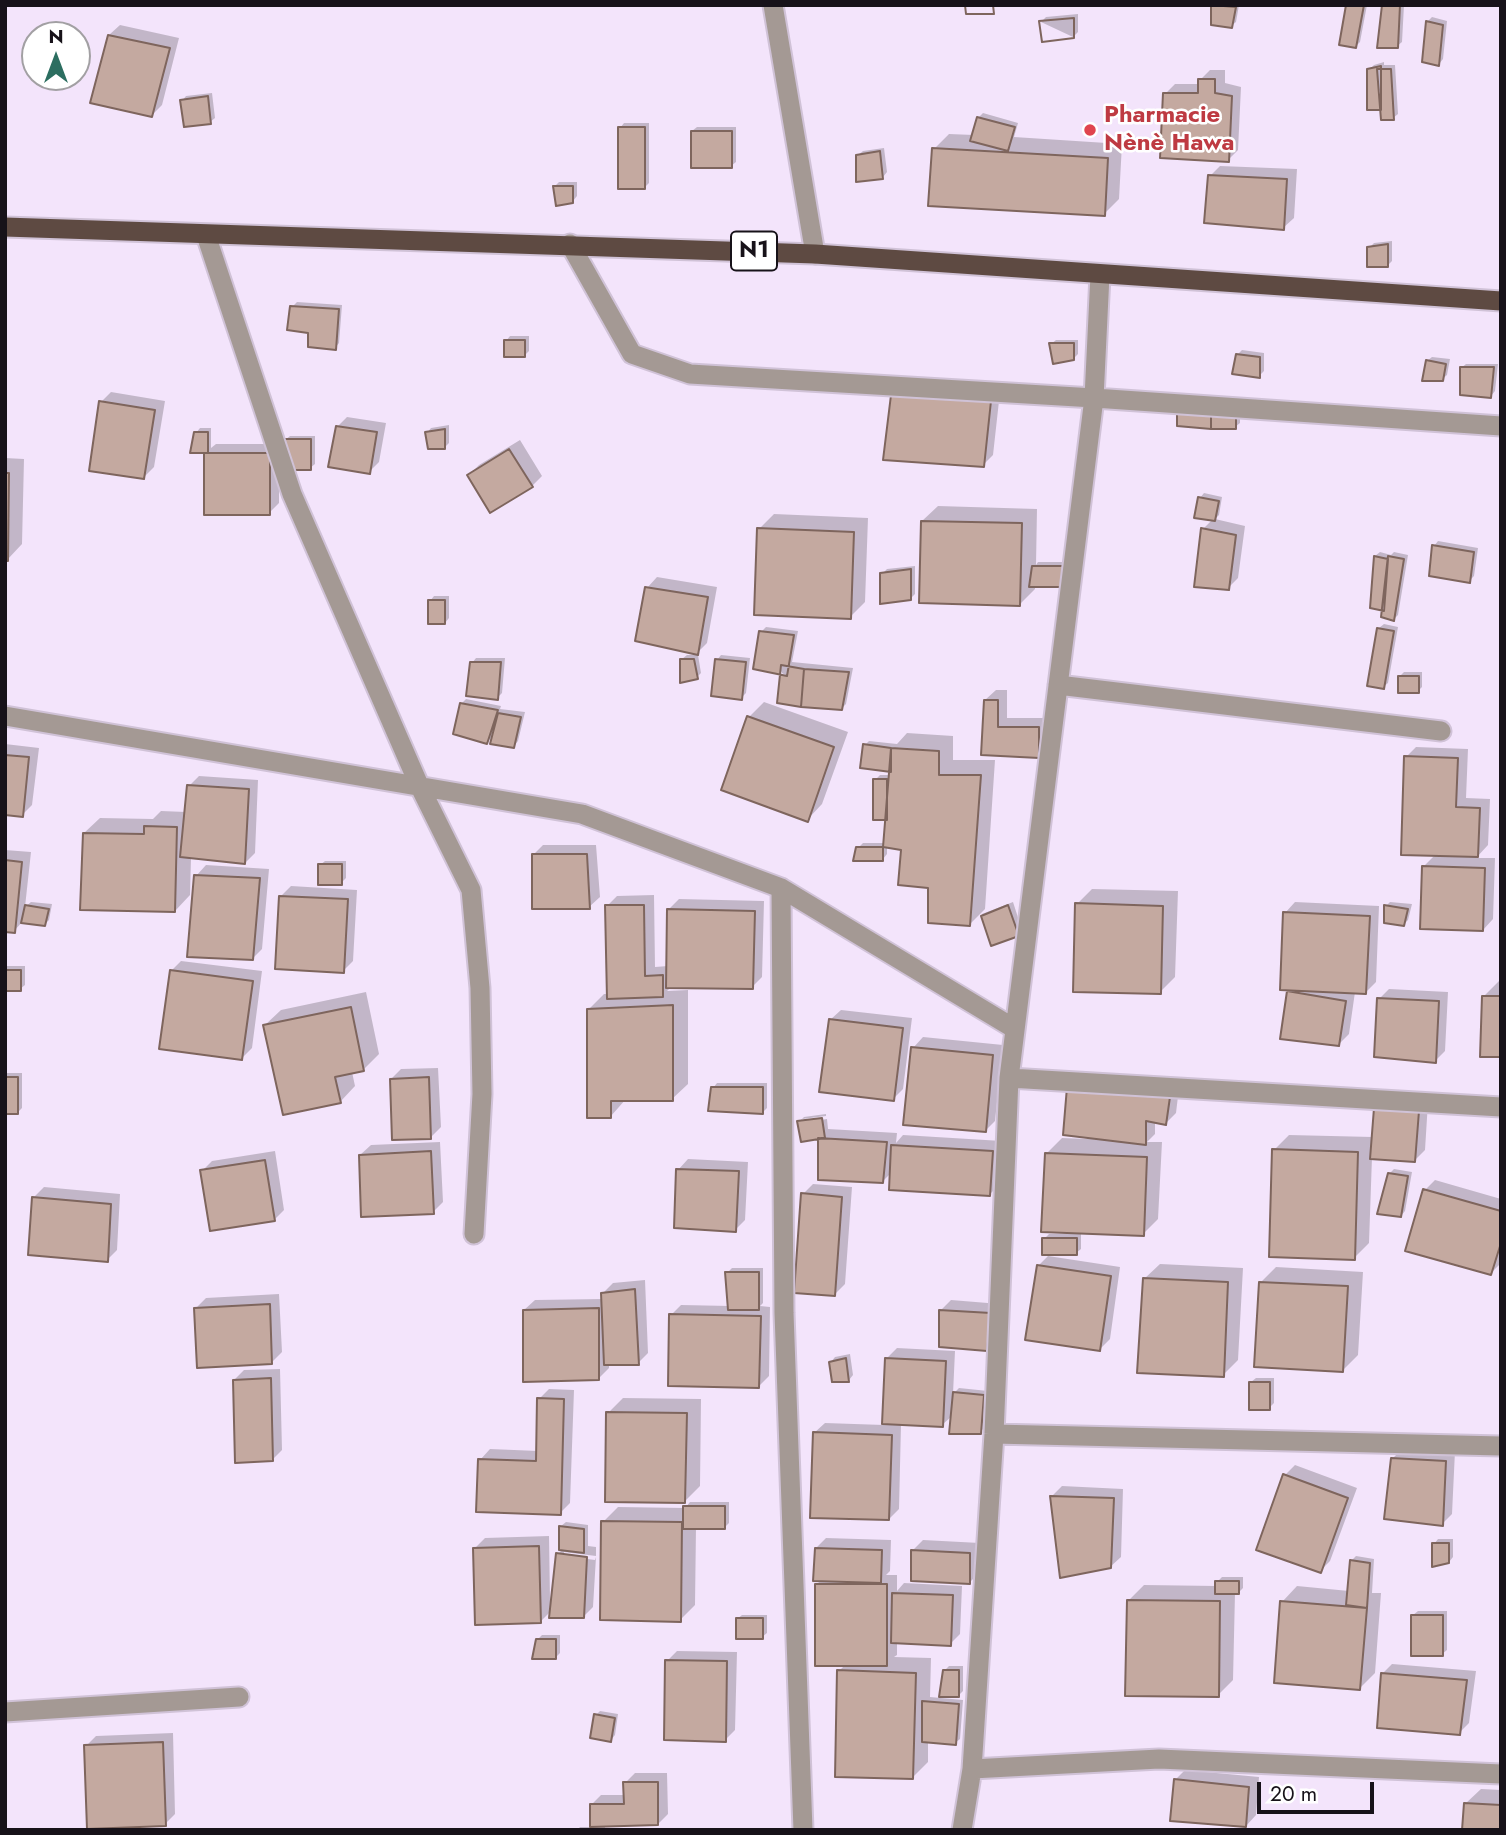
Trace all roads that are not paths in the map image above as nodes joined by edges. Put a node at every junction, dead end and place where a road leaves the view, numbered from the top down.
1 (773, 5) edge
2 (5, 227) edge
3 (206, 235) junction
4 (570, 244) junction
5 (815, 254) junction
6 (1100, 275) junction
7 (1501, 301) edge
8 (1094, 398) junction
9 (1501, 426) edge
10 (1058, 685) junction
11 (5, 716) edge
12 (1441, 731) dead end
13 (419, 785) junction
14 (780, 888) junction
15 (1015, 1029) junction
16 (1009, 1078) junction
17 (1501, 1107) edge
18 (474, 1234) dead end
19 (994, 1434) junction
20 (1501, 1446) edge
21 (239, 1697) dead end
22 (5, 1712) edge
23 (972, 1769) junction
24 (1501, 1774) edge
25 (803, 1830) edge
26 (962, 1830) edge

1 - 5 street
2 - 3 highway, N1
3 - 4 highway, N1
3 - 13 street
4 - 5 highway, N1
4 - 8 street
5 - 6 highway, N1
6 - 7 highway, N1
6 - 8 street
8 - 9 street
8 - 10 street
10 - 12 street
10 - 15 street
11 - 13 street
13 - 14 street
13 - 18 street
14 - 15 street
14 - 25 street
15 - 16 street
16 - 17 street
16 - 19 street
19 - 20 street
19 - 23 street
21 - 22 street
23 - 24 street
23 - 26 street

